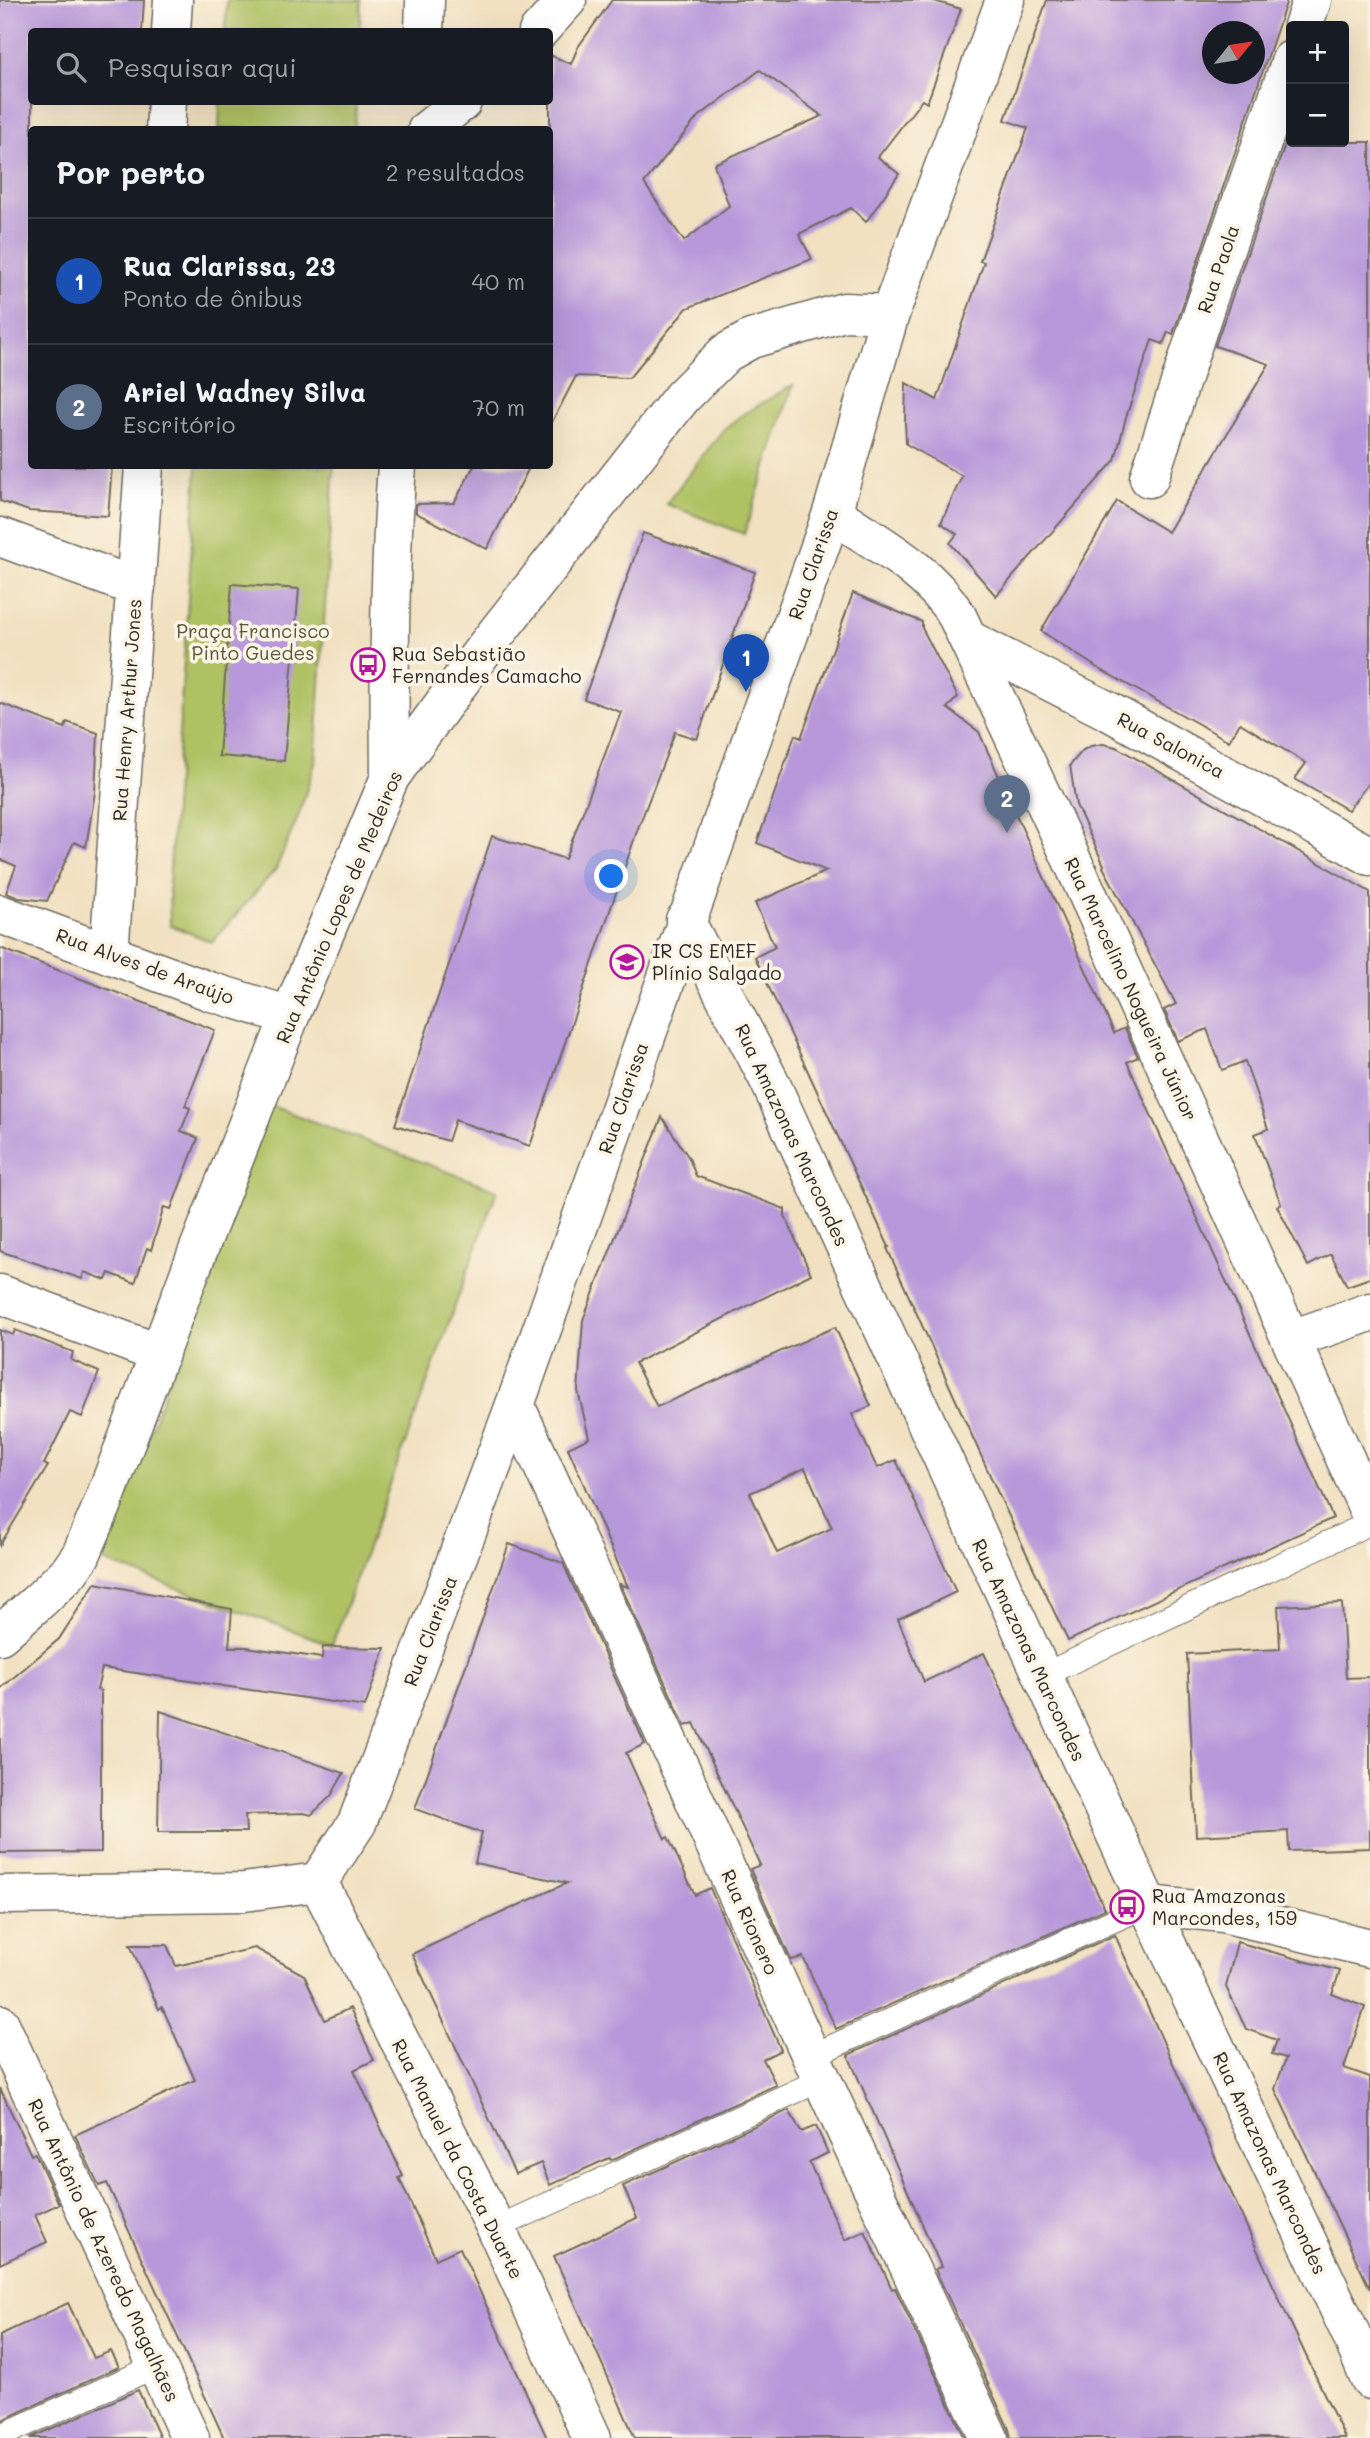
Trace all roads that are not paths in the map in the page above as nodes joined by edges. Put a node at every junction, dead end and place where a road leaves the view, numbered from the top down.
1 (173, 0) edge
2 (425, 0) edge
3 (566, 0) edge
4 (1005, 0) edge
5 (1312, 0) edge
6 (1305, 21) edge
7 (171, 28) edge
8 (424, 28) edge
9 (542, 28) edge
10 (1286, 74) edge
11 (167, 105) edge
12 (421, 105) edge
13 (458, 105) edge
14 (165, 126) edge
15 (420, 126) edge
16 (433, 126) edge
17 (890, 314) junction
18 (144, 469) edge
19 (397, 469) edge
20 (1149, 478) dead end
21 (832, 513) junction
22 (0, 537) edge
23 (136, 587) junction
24 (970, 640) junction
25 (390, 777) junction
26 (1370, 856) edge
27 (0, 914) edge
28 (685, 920) junction
29 (109, 954) junction
30 (290, 1016) junction
31 (0, 1294) edge
32 (1370, 1312) edge
33 (1292, 1339) junction
34 (160, 1354) junction
35 (515, 1405) junction
36 (1370, 1513) edge
37 (1370, 1523) edge
38 (0, 1635) edge
39 (1041, 1676) junction
40 (318, 1882) junction
41 (0, 1895) edge
42 (1148, 1905) junction
43 (1370, 1948) edge
44 (0, 2024) edge
45 (817, 2068) junction
46 (496, 2228) junction
47 (156, 2366) junction
48 (1370, 2381) edge
49 (0, 2436) edge
50 (190, 2438) edge
51 (592, 2438) edge
52 (989, 2438) edge

1 - 7 street
2 - 8 street
3 - 9 street
4 - 17 street, Rua Clarissa
5 - 6 street
10 - 20 street, Rua Paola
11 - 14 street
12 - 15 street
13 - 16 street
17 - 21 street, Rua Clarissa
17 - 25 street, Rua Antônio Lopes de Medeiros
18 - 23 street, Rua Henry Arthur Jones
19 - 25 street
21 - 24 street, Rua Marcelino Nogueira Júnior
21 - 28 street, Rua Clarissa
22 - 23 street
23 - 29 street, Rua Henry Arthur Jones
24 - 26 street, Rua Salonica
24 - 33 street, Rua Marcelino Nogueira Júnior
25 - 30 street, Rua Antônio Lopes de Medeiros
27 - 29 street, Rua Alves de Araújo
28 - 35 street, Rua Clarissa
28 - 39 street, Rua Amazonas Marcondes
29 - 30 street, Rua Alves de Araújo
30 - 34 street, Rua Antônio Lopes de Medeiros
31 - 34 street
32 - 33 street
33 - 36 street, Rua Marcelino Nogueira Júnior
34 - 38 street, Rua Antônio Lopes de Medeiros
35 - 40 street, Rua Clarissa
35 - 45 street, Rua Rionero
37 - 39 lane
39 - 42 street, Rua Amazonas Marcondes
40 - 41 street
40 - 46 street, Rua Manuel da Costa Duarte
42 - 43 street
42 - 45 lane
42 - 48 street, Rua Amazonas Marcondes
44 - 47 street, Rua Antônio de Azeredo Magalhães
45 - 46 lane
45 - 52 street, Rua Rionero
46 - 51 street, Rua Manuel da Costa Duarte
47 - 49 lane
47 - 50 street, Rua Antônio de Azeredo Magalhães

